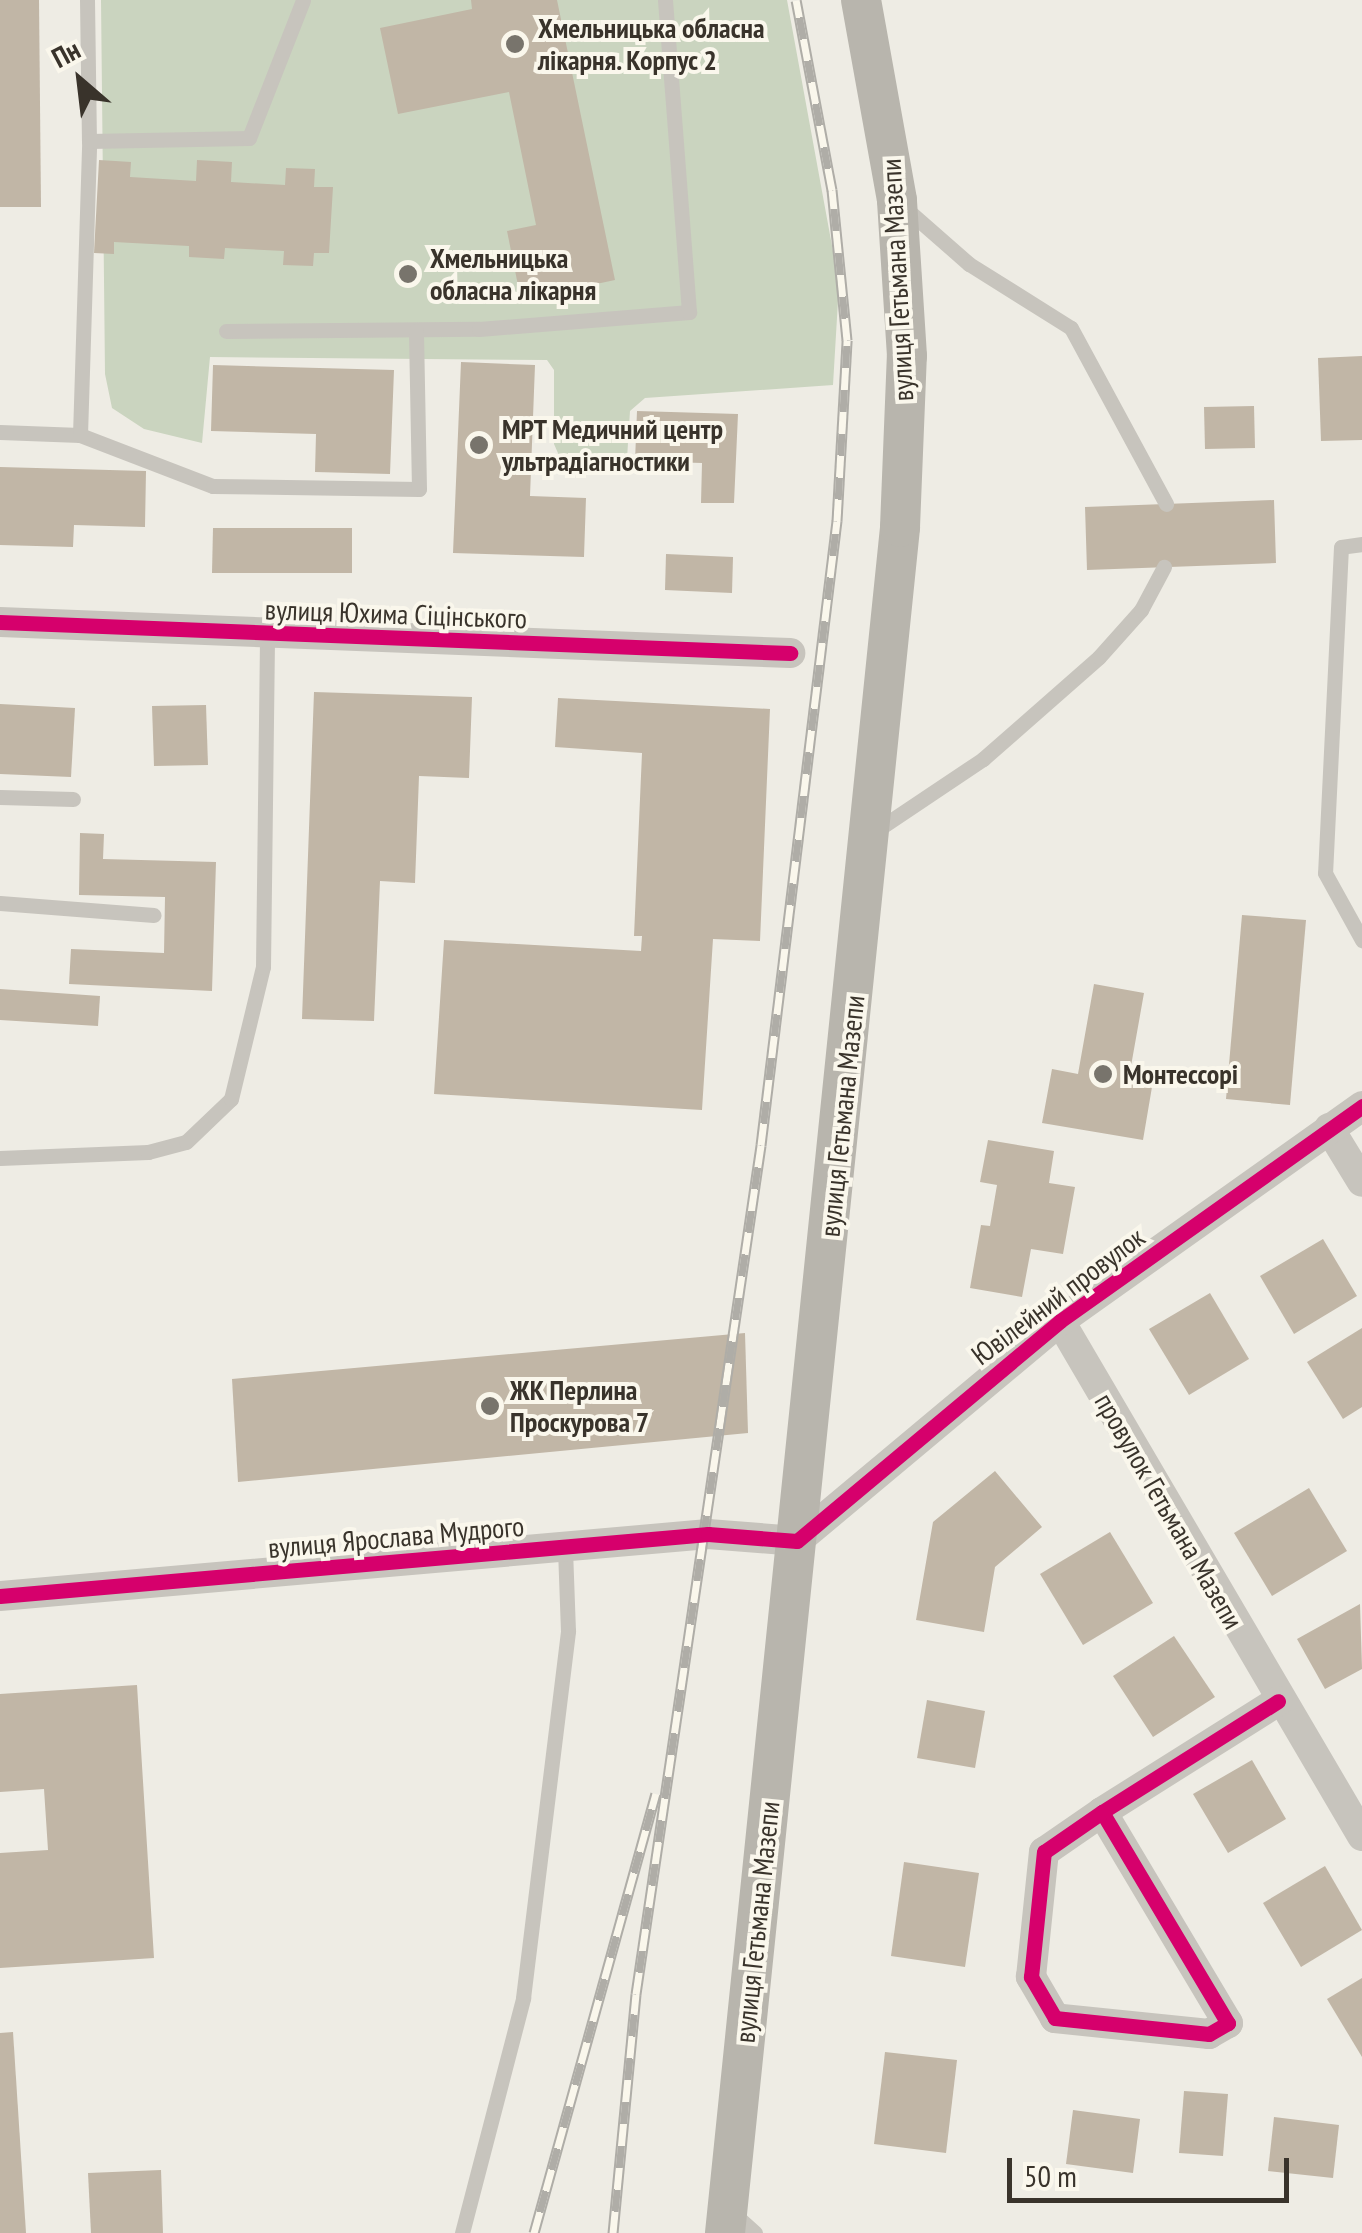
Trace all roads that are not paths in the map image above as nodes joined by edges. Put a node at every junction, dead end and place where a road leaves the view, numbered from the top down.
1 (86, 0) edge
2 (304, 0) edge
3 (664, 0) edge
4 (861, 0) edge
5 (89, 141) junction
6 (897, 200) junction
7 (226, 330) dead end
8 (416, 330) junction
9 (0, 432) edge
10 (80, 435) junction
11 (1166, 504) dead end
12 (1362, 544) edge
13 (1164, 567) dead end
14 (0, 622) edge
15 (267, 634) junction
16 (790, 653) dead end
17 (0, 796) edge
18 (73, 799) dead end
19 (871, 834) junction
20 (0, 904) edge
21 (154, 916) dead end
22 (1362, 940) edge
23 (1362, 1106) edge
24 (1330, 1128) junction
25 (0, 1158) edge
26 (1362, 1182) edge
27 (1060, 1321) junction
28 (797, 1541) junction
29 (565, 1548) junction
30 (0, 1596) edge
31 (1278, 1701) junction
32 (1102, 1812) junction
33 (1362, 1836) edge
34 (736, 2224) edge
35 (462, 2233) edge

1 - 5 lane
2 - 5 lane
3 - 8 lane
4 - 6 main road, вулиця Гетьмана Мазепи
5 - 10 lane
6 - 11 lane
6 - 19 main road, вулиця Гетьмана Мазепи
7 - 8 lane
8 - 10 lane
9 - 10 lane
12 - 22 lane
13 - 19 lane
14 - 15 street, вулиця Юхима Сіцінського
15 - 16 street, вулиця Юхима Сіцінського
15 - 25 lane
17 - 18 lane
19 - 28 main road, вулиця Гетьмана Мазепи
20 - 21 lane
23 - 24 street, Ювілейний провулок
24 - 26 street
24 - 27 street, Ювілейний провулок
27 - 28 street, Ювілейний провулок
27 - 31 street, провулок Гетьмана Мазепи
28 - 29 street, вулиця Ярослава Мудрого
28 - 34 main road, вулиця Гетьмана Мазепи
29 - 30 street, вулиця Ярослава Мудрого
29 - 35 lane
31 - 32 street
31 - 33 street, провулок Гетьмана Мазепи
32 - 32 street

